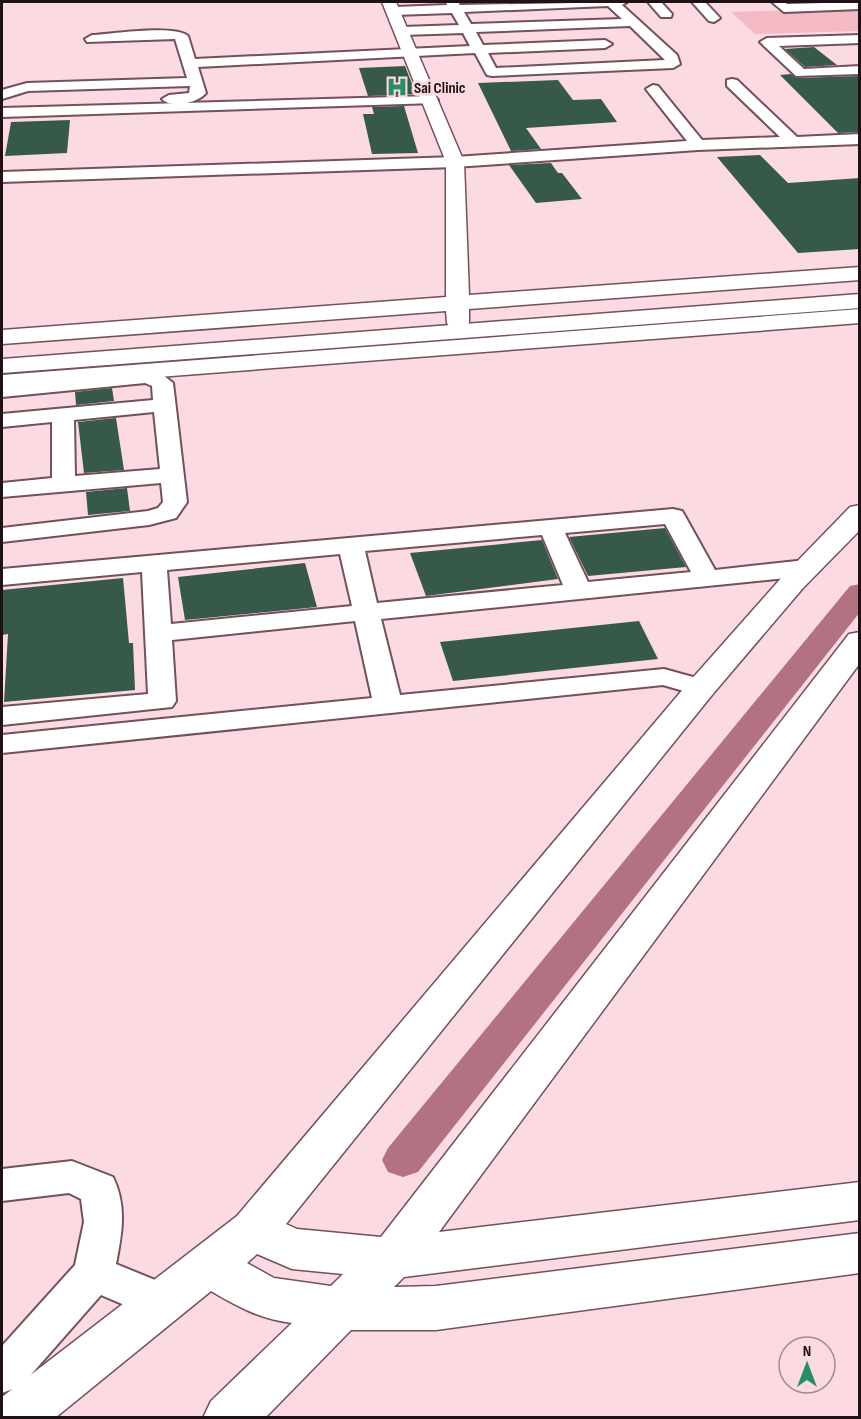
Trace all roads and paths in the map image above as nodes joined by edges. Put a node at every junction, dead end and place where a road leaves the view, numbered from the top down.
1 (612, 2) edge
2 (621, 2) edge
3 (654, 2) edge
4 (698, 2) edge
5 (778, 2) edge
6 (532, 3) edge
7 (571, 3) edge
8 (491, 4) edge
9 (830, 4) edge
10 (455, 5) edge
11 (860, 5) edge
12 (392, 6) edge
13 (666, 14) dead end
14 (714, 18) dead end
15 (632, 22) junction
16 (588, 24) junction
17 (549, 25) junction
18 (506, 27) junction
19 (469, 29) junction
20 (403, 31) junction
21 (92, 39) dead end
22 (860, 39) edge
23 (830, 40) junction
24 (605, 44) junction
25 (564, 46) junction
26 (519, 48) junction
27 (480, 49) junction
28 (843, 50) dead end
29 (412, 53) junction
30 (190, 63) junction
31 (623, 68) junction
32 (583, 69) junction
33 (860, 70) edge
34 (534, 71) junction
35 (196, 82) junction
36 (732, 83) dead end
37 (653, 89) dead end
38 (2, 95) edge
39 (431, 100) junction
40 (177, 103) junction
41 (2, 107) edge
42 (2, 113) edge
43 (860, 139) edge
44 (794, 142) junction
45 (698, 145) junction
46 (454, 162) junction
47 (2, 177) edge
48 (860, 273) edge
49 (860, 285) edge
50 (860, 301) edge
51 (860, 316) edge
52 (457, 317) junction
53 (2, 337) edge
54 (2, 349) edge
55 (2, 366) edge
56 (12, 386) edge
57 (164, 405) junction
58 (63, 415) junction
59 (11, 420) edge
60 (173, 475) junction
61 (64, 484) junction
62 (2, 490) edge
63 (860, 513) edge
64 (551, 528) junction
65 (2, 535) edge
66 (351, 546) junction
67 (154, 565) junction
68 (801, 573) junction
69 (2, 577) edge
70 (720, 580) junction
71 (579, 592) junction
72 (370, 618) junction
73 (160, 633) junction
74 (860, 641) edge
75 (701, 687) junction
76 (388, 705) junction
77 (2, 716) edge
78 (2, 744) edge
79 (2, 1185) edge
80 (860, 1201) edge
81 (253, 1230) junction
82 (860, 1253) edge
83 (392, 1258) junction
84 (208, 1265) junction
85 (94, 1273) junction
86 (162, 1302) junction
87 (339, 1309) junction
88 (2, 1373) edge
89 (15, 1418) edge
90 (229, 1418) edge

1 - 2 street
1 - 7 street
1 - 15 street
3 - 13 street
4 - 14 street
5 - 9 street
6 - 7 street
6 - 8 street
6 - 17 street
7 - 16 street
8 - 10 street
8 - 18 street
9 - 11 street
10 - 12 street
10 - 19 street
12 - 20 street
15 - 16 street
15 - 31 street
16 - 17 street
16 - 24 street
17 - 18 street
17 - 25 street
18 - 19 street
18 - 26 street
19 - 20 street
19 - 27 street
20 - 29 street
21 - 30 street
22 - 23 street
23 - 28 street
23 - 33 street
24 - 25 street
24 - 31 street
25 - 26 street
25 - 32 street
26 - 27 street
26 - 34 street
27 - 29 street
27 - 34 street
29 - 30 street
29 - 39 street
30 - 35 street
31 - 32 street
32 - 34 street
35 - 38 street
35 - 40 street
36 - 44 street
37 - 45 street
39 - 40 street
39 - 46 street
40 - 41 street
40 - 42 street
43 - 44 street
44 - 45 street
45 - 46 street
46 - 47 street
46 - 52 street
48 - 52 street
49 - 52 street
50 - 52 street
51 - 56 street
52 - 53 street
52 - 54 street
52 - 55 street
56 - 57 street
56 - 59 street
57 - 58 street
57 - 60 street
58 - 59 street
58 - 61 street
60 - 61 street
60 - 65 street
61 - 62 street
63 - 68 street
64 - 66 street
64 - 70 street
64 - 71 street
66 - 67 street
66 - 72 street
67 - 69 street
67 - 73 street
68 - 70 street
68 - 75 street
70 - 71 street
70 - 72 street
71 - 72 street
72 - 73 street
72 - 76 street
73 - 77 street
74 - 83 street
75 - 76 street
75 - 81 street
76 - 78 street
79 - 85 street
80 - 83 street
81 - 83 street
81 - 84 street
82 - 87 street
83 - 87 street
84 - 86 street
84 - 87 street
85 - 86 street
85 - 88 street
86 - 89 street
87 - 90 street

